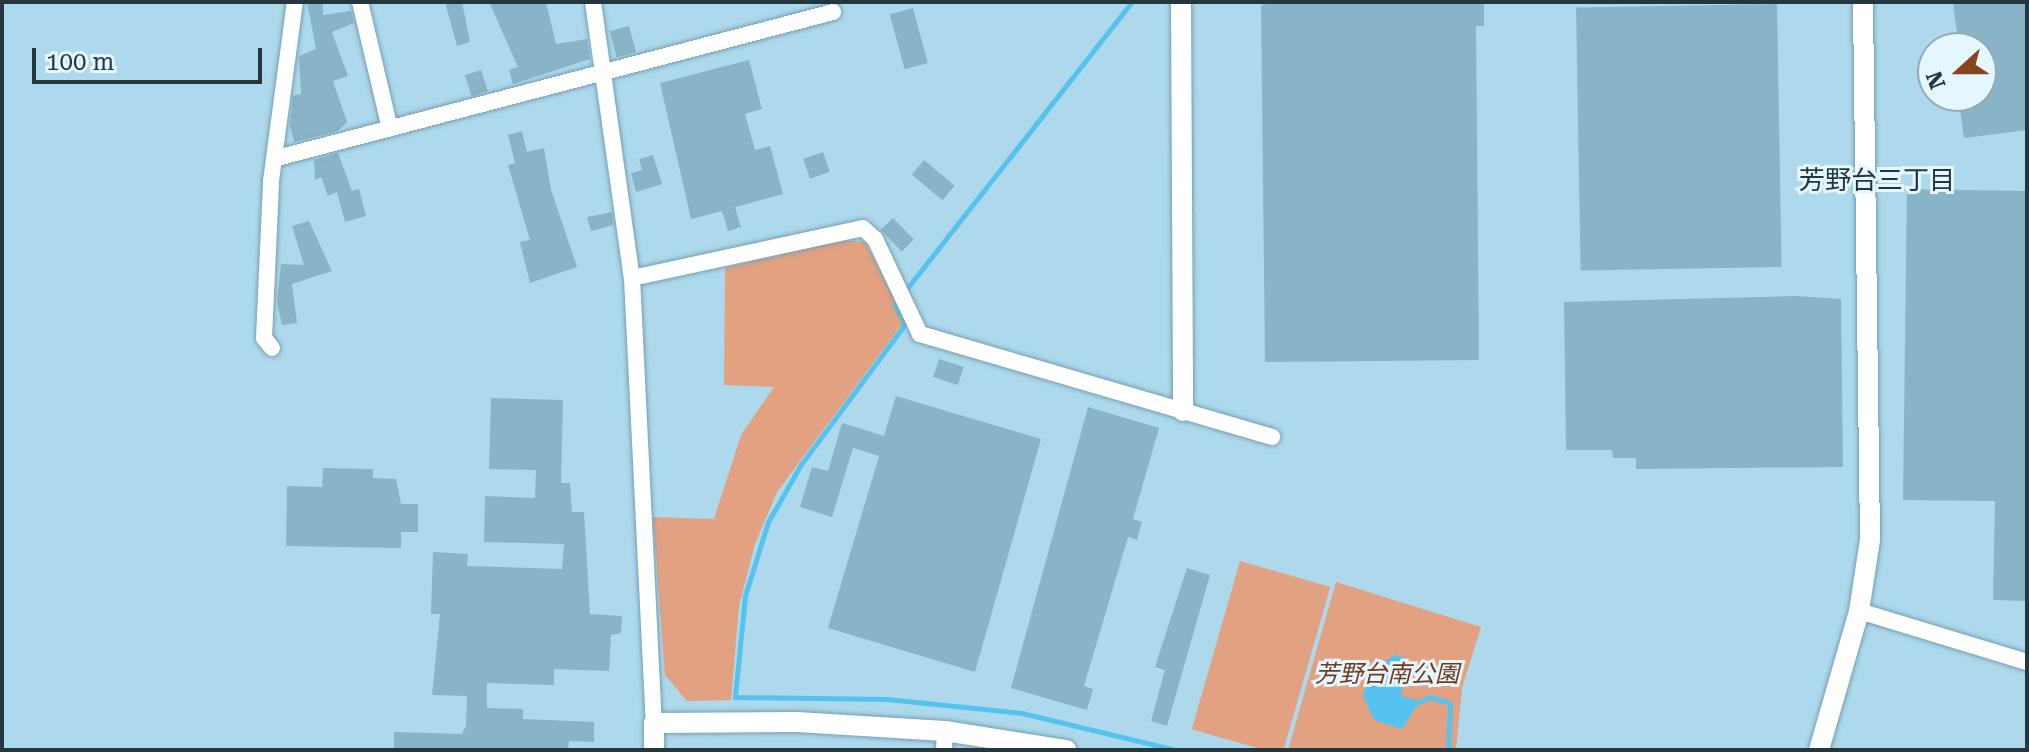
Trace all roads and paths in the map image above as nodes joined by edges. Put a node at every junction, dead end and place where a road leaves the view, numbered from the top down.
1 (295, 2) edge
2 (360, 2) edge
3 (593, 2) edge
4 (1181, 2) edge
5 (1863, 2) edge
6 (833, 12) dead end
7 (606, 75) junction
8 (390, 129) junction
9 (277, 158) junction
10 (632, 278) junction
11 (272, 348) dead end
12 (1183, 411) junction
13 (1272, 437) dead end
14 (1859, 611) junction
15 (2027, 662) edge
16 (654, 723) junction
17 (944, 740) edge
18 (654, 750) edge
19 (1067, 750) edge
20 (1819, 750) edge

1 - 9 street
2 - 8 street
3 - 7 street
4 - 12 street
5 - 14 street
6 - 7 street
7 - 8 street
7 - 10 street
8 - 9 street
9 - 11 street
10 - 12 street
10 - 16 street
12 - 13 street
14 - 15 street
14 - 20 street
16 - 17 street
16 - 18 street
17 - 19 street

